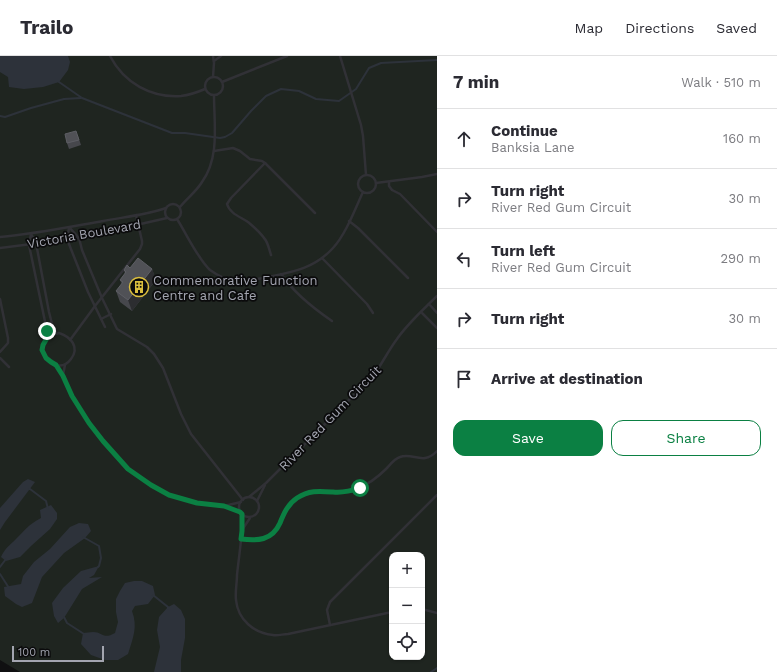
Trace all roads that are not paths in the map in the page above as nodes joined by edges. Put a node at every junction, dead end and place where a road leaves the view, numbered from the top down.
1 (110, 56) edge
2 (213, 56) edge
3 (221, 56) edge
4 (287, 56) edge
5 (340, 56) edge
6 (214, 61) junction
7 (213, 77) junction
8 (222, 82) junction
9 (206, 90) junction
10 (214, 95) junction
11 (214, 151) junction
12 (265, 163) junction
13 (437, 174) edge
14 (366, 175) junction
15 (389, 182) junction
16 (376, 183) junction
17 (363, 192) junction
18 (180, 207) junction
19 (166, 208) junction
20 (315, 213) dead end
21 (136, 215) junction
22 (167, 218) junction
23 (177, 219) junction
24 (349, 221) junction
25 (138, 225) junction
26 (69, 227) junction
27 (437, 232) edge
28 (31, 234) junction
29 (0, 237) edge
30 (79, 238) junction
31 (67, 239) junction
32 (36, 244) junction
33 (29, 245) junction
34 (0, 248) edge
35 (271, 255) dead end
36 (322, 258) junction
37 (281, 274) junction
38 (408, 278) dead end
39 (437, 296) edge
40 (102, 298) junction
41 (0, 299) edge
42 (429, 304) junction
43 (95, 306) junction
44 (421, 312) junction
45 (373, 313) dead end
46 (437, 313) edge
47 (111, 314) junction
48 (101, 319) junction
49 (332, 321) dead end
50 (105, 327) dead end
51 (437, 328) edge
52 (57, 334) junction
53 (47, 338) junction
54 (70, 340) junction
55 (0, 352) edge
56 (0, 358) edge
57 (56, 365) junction
58 (66, 365) junction
59 (9, 367) dead end
60 (63, 376) junction
61 (437, 452) edge
62 (266, 483) junction
63 (437, 495) edge
64 (249, 497) junction
65 (242, 501) junction
66 (257, 501) junction
67 (224, 506) junction
68 (241, 513) junction
69 (250, 518) junction
70 (242, 531) junction
71 (241, 539) junction
72 (425, 610) edge
73 (389, 613) edge
74 (437, 613) edge
75 (330, 625) junction

1 - 9 lane
2 - 6 lane
3 - 6 lane
4 - 8 lane
5 - 14 lane
6 - 7 lane
7 - 8 lane
7 - 9 lane
8 - 10 lane
9 - 10 lane
10 - 11 lane
11 - 12 lane
11 - 18 lane
12 - 20 lane
12 - 35 lane
13 - 15 lane
14 - 16 lane
14 - 17 lane
15 - 16 lane
15 - 27 lane
16 - 17 lane
17 - 24 lane
18 - 19 lane
18 - 23 lane
19 - 21 lane, Victoria Boulevard
19 - 22 lane
21 - 25 lane
21 - 26 lane, Victoria Boulevard
22 - 23 lane
22 - 25 lane, Victoria Boulevard
23 - 37 lane
24 - 36 lane
24 - 38 lane
25 - 30 lane, Victoria Boulevard
25 - 40 lane
26 - 28 lane, Victoria Boulevard
26 - 30 lane
26 - 31 lane
28 - 29 lane, Victoria Boulevard
28 - 32 lane
28 - 33 lane
30 - 31 lane, Victoria Boulevard
30 - 40 lane
31 - 32 lane, Victoria Boulevard
31 - 43 lane
32 - 33 lane, Victoria Boulevard
32 - 52 lane
33 - 34 lane, Victoria Boulevard
33 - 53 lane
36 - 37 lane
36 - 45 lane
37 - 49 lane
39 - 42 lane, River Red Gum Circuit
40 - 43 lane
40 - 47 lane
41 - 55 lane
42 - 44 lane, River Red Gum Circuit
42 - 46 lane
43 - 48 lane
43 - 54 lane
44 - 51 lane
44 - 62 lane, River Red Gum Circuit
47 - 48 lane
47 - 65 lane
48 - 50 lane
52 - 53 lane
52 - 54 lane
53 - 57 lane
54 - 58 lane
56 - 59 lane
57 - 58 lane
57 - 60 lane
58 - 60 lane
60 - 67 lane
61 - 71 lane
62 - 64 lane, River Red Gum Circuit
62 - 66 lane, River Red Gum Circuit
63 - 75 lane
64 - 65 lane
64 - 66 lane
65 - 67 lane
65 - 68 lane
66 - 69 lane
67 - 68 lane
68 - 69 lane
68 - 70 lane
69 - 70 lane
70 - 71 lane
71 - 75 lane
72 - 74 lane
73 - 75 lane

